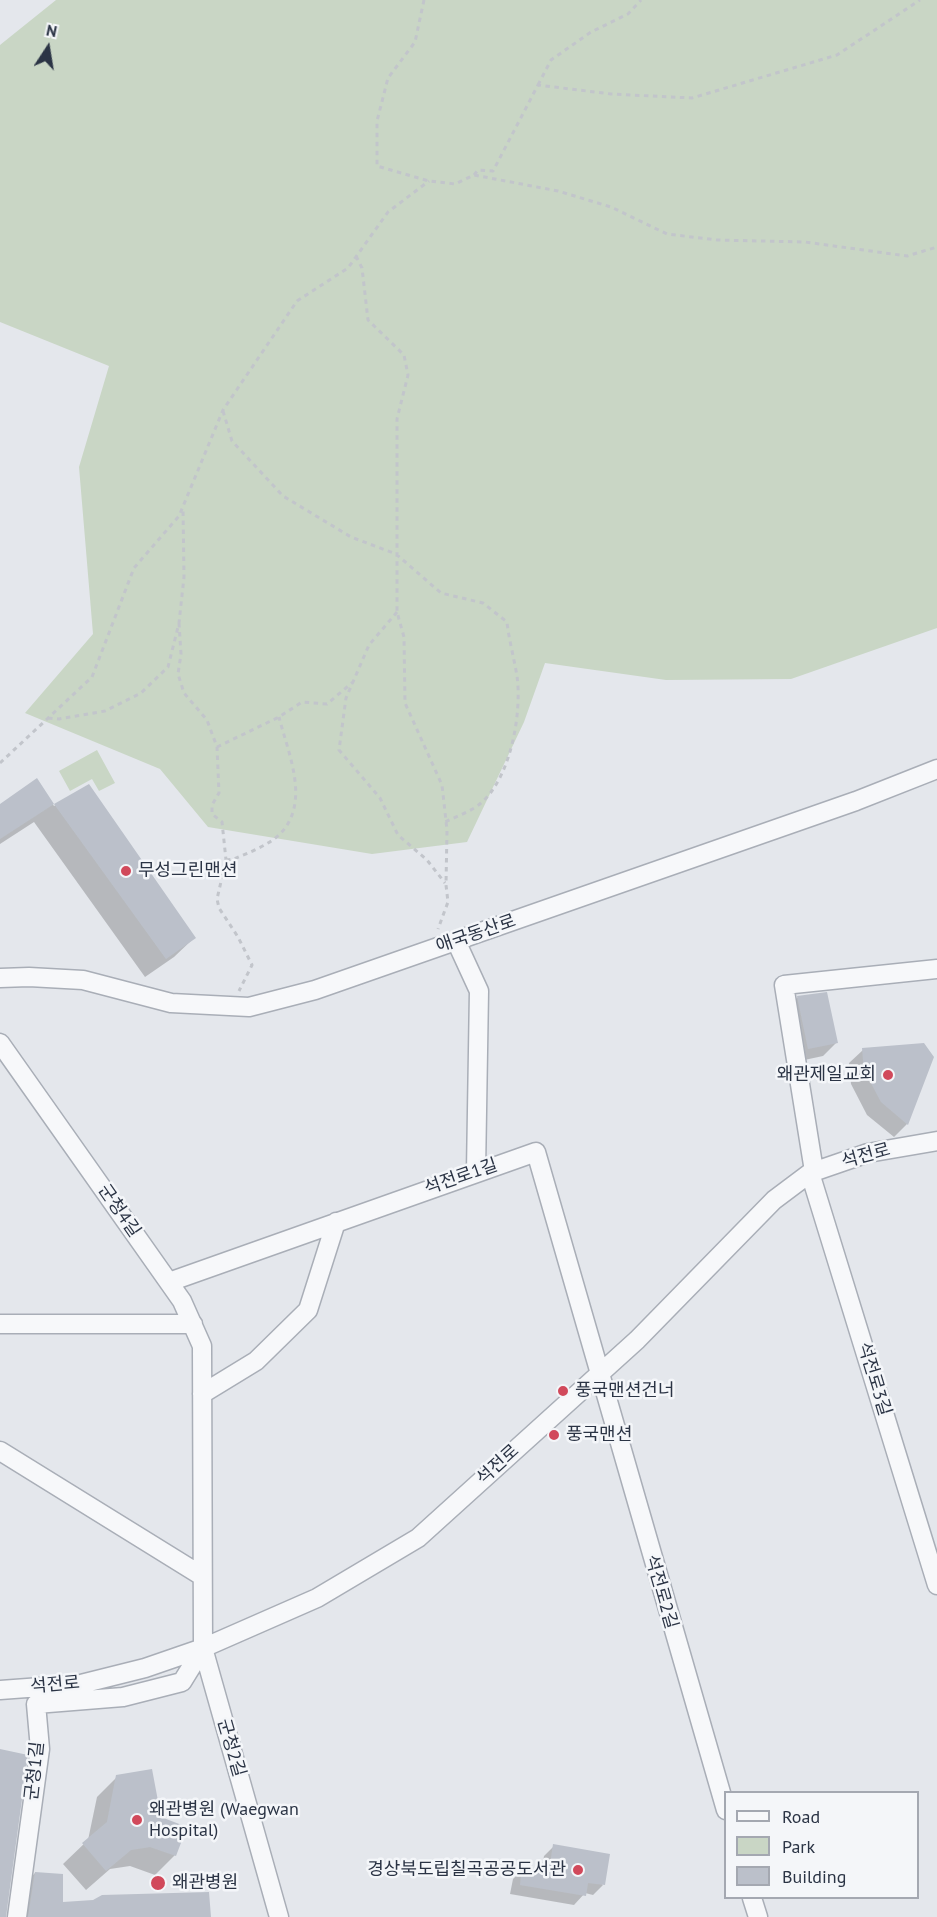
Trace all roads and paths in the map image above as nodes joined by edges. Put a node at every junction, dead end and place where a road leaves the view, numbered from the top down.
1 (424, 0) edge
2 (641, 0) edge
3 (920, 0) edge
4 (538, 85) junction
5 (474, 175) junction
6 (429, 181) junction
7 (937, 247) edge
8 (357, 256) junction
9 (223, 410) junction
10 (184, 505) junction
11 (396, 554) junction
12 (397, 612) junction
13 (179, 623) junction
14 (354, 681) junction
15 (279, 717) junction
16 (48, 718) junction
17 (217, 747) junction
18 (0, 763) edge
19 (937, 769) edge
20 (446, 822) junction
21 (226, 860) junction
22 (446, 885) junction
23 (450, 943) junction
24 (937, 969) edge
25 (0, 978) edge
26 (231, 1006) junction
27 (0, 1043) edge
28 (937, 1141) edge
29 (476, 1172) junction
30 (812, 1172) junction
31 (336, 1222) junction
32 (168, 1282) junction
33 (0, 1324) edge
34 (193, 1324) junction
35 (599, 1374) junction
36 (202, 1394) junction
37 (0, 1451) edge
38 (202, 1576) junction
39 (937, 1585) edge
40 (203, 1648) junction
41 (0, 1690) edge
42 (724, 1803) edge
43 (752, 1899) edge
44 (17, 1917) edge
45 (279, 1917) edge
46 (758, 1917) edge

1 - 6 path
2 - 4 path
3 - 4 path
4 - 5 path
5 - 6 path
5 - 7 path
6 - 8 path
8 - 9 path
8 - 11 path
9 - 10 path
9 - 11 path
10 - 13 path
10 - 16 path
11 - 12 path
11 - 20 path
12 - 14 path
12 - 20 path
13 - 16 path
13 - 17 path
14 - 15 path
14 - 22 path
15 - 17 path
15 - 21 path
16 - 18 path
17 - 21 path
19 - 23 street, 애국동산로
20 - 22 path
21 - 26 path
22 - 23 path
23 - 26 street, 애국동산로
23 - 29 street
24 - 30 street, 석전로3길
25 - 26 street, 애국동산로
27 - 32 street, 군청4길
28 - 30 street, 석전로
29 - 31 street, 석전로1길
29 - 35 street, 석전로1길
30 - 35 street, 석전로
30 - 39 street, 석전로3길
31 - 32 street, 석전로1길
31 - 36 street
32 - 34 street, 군청4길
33 - 34 street
34 - 36 street, 군청4길
35 - 40 street, 석전로
35 - 42 street, 석전로2길
36 - 38 street, 군청4길
37 - 38 street
38 - 40 street, 군청4길
40 - 41 street, 석전로
40 - 44 street, 군청1길
40 - 45 street, 군청2길
43 - 46 street

